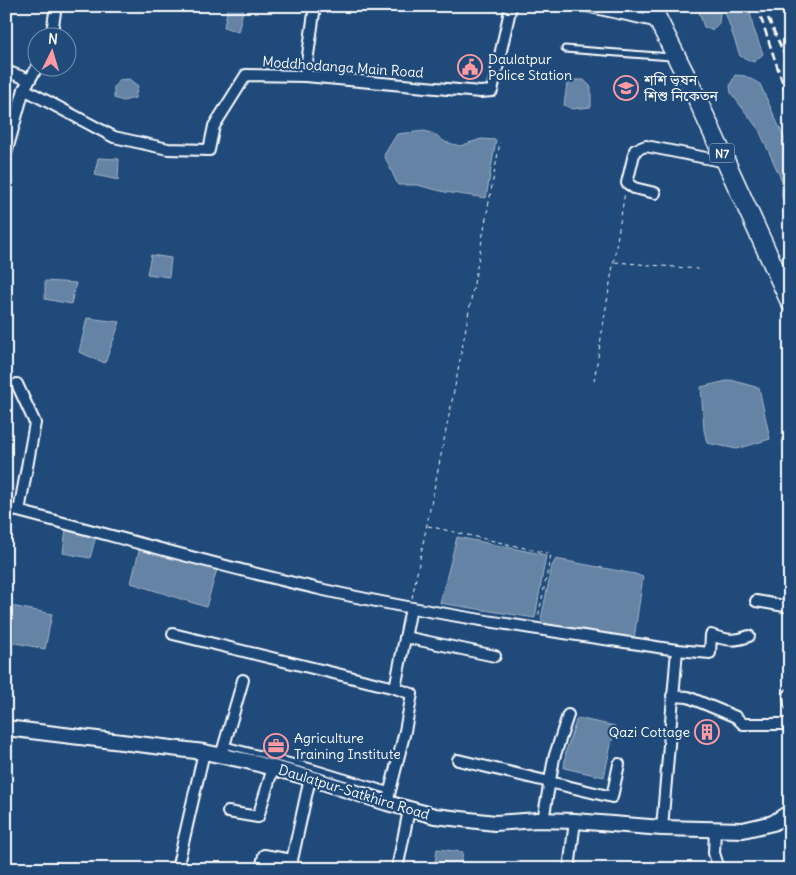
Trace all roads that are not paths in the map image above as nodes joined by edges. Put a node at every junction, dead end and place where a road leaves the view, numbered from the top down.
1 (56, 6) edge
2 (315, 6) edge
3 (511, 6) edge
4 (586, 6) edge
5 (651, 6) edge
6 (659, 14) edge
7 (53, 28) edge
8 (565, 49) dead end
9 (676, 57) junction
10 (6, 70) edge
11 (305, 76) junction
12 (31, 78) edge
13 (27, 85) junction
14 (6, 154) edge
15 (726, 162) junction
16 (655, 193) dead end
17 (790, 284) edge
18 (790, 302) edge
19 (17, 384) dead end
20 (6, 508) edge
21 (20, 511) junction
22 (756, 601) dead end
23 (790, 607) edge
24 (410, 608) junction
25 (173, 634) dead end
26 (749, 636) dead end
27 (405, 638) junction
28 (677, 650) junction
29 (495, 656) dead end
30 (243, 680) dead end
31 (395, 688) junction
32 (790, 688) edge
33 (789, 695) edge
34 (672, 696) junction
35 (790, 704) edge
36 (568, 715) dead end
37 (790, 724) edge
38 (6, 728) edge
39 (223, 750) junction
40 (204, 752) junction
41 (458, 760) dead end
42 (620, 764) dead end
43 (273, 768) junction
44 (310, 778) junction
45 (550, 782) junction
46 (388, 797) junction
47 (409, 810) junction
48 (228, 812) dead end
49 (790, 812) edge
50 (543, 820) junction
51 (575, 821) junction
52 (662, 828) junction
53 (715, 829) junction
54 (291, 864) edge
55 (177, 869) edge
56 (261, 869) edge
57 (397, 869) edge
58 (570, 869) edge
59 (719, 869) edge

1 - 7 street
2 - 11 street
3 - 11 street, Moddhodanga Main Road
4 - 6 street
5 - 6 highway, N7
6 - 9 highway, N7
6 - 17 highway, N7
8 - 9 lane
9 - 15 highway, N7
10 - 13 street
11 - 13 street, Moddhodanga Main Road
12 - 13 street
13 - 14 street
15 - 16 street
15 - 18 highway, N7
19 - 21 street
20 - 21 street
21 - 24 street
22 - 23 street
24 - 27 street
24 - 28 street
25 - 31 street
26 - 28 street
27 - 29 street
27 - 31 street
28 - 34 street
30 - 39 street
31 - 46 street
32 - 33 street
33 - 35 street
34 - 37 street
34 - 52 street
36 - 45 street
38 - 40 main road, Daulatpur-Satkhira Road
39 - 40 main road, Daulatpur-Satkhira Road
39 - 43 main road, Daulatpur-Satkhira Road
39 - 46 lane
40 - 55 street
41 - 45 street
42 - 45 street
43 - 44 main road, Daulatpur-Satkhira Road
43 - 48 street
44 - 46 main road, Daulatpur-Satkhira Road
44 - 54 street
45 - 50 street
46 - 47 main road, Daulatpur-Satkhira Road
47 - 50 main road, Daulatpur-Satkhira Road
47 - 57 street
49 - 53 main road, Daulatpur-Satkhira Road
50 - 51 main road, Daulatpur-Satkhira Road
51 - 52 main road, Daulatpur-Satkhira Road
51 - 58 street
52 - 53 main road, Daulatpur-Satkhira Road
53 - 59 street
54 - 56 street

